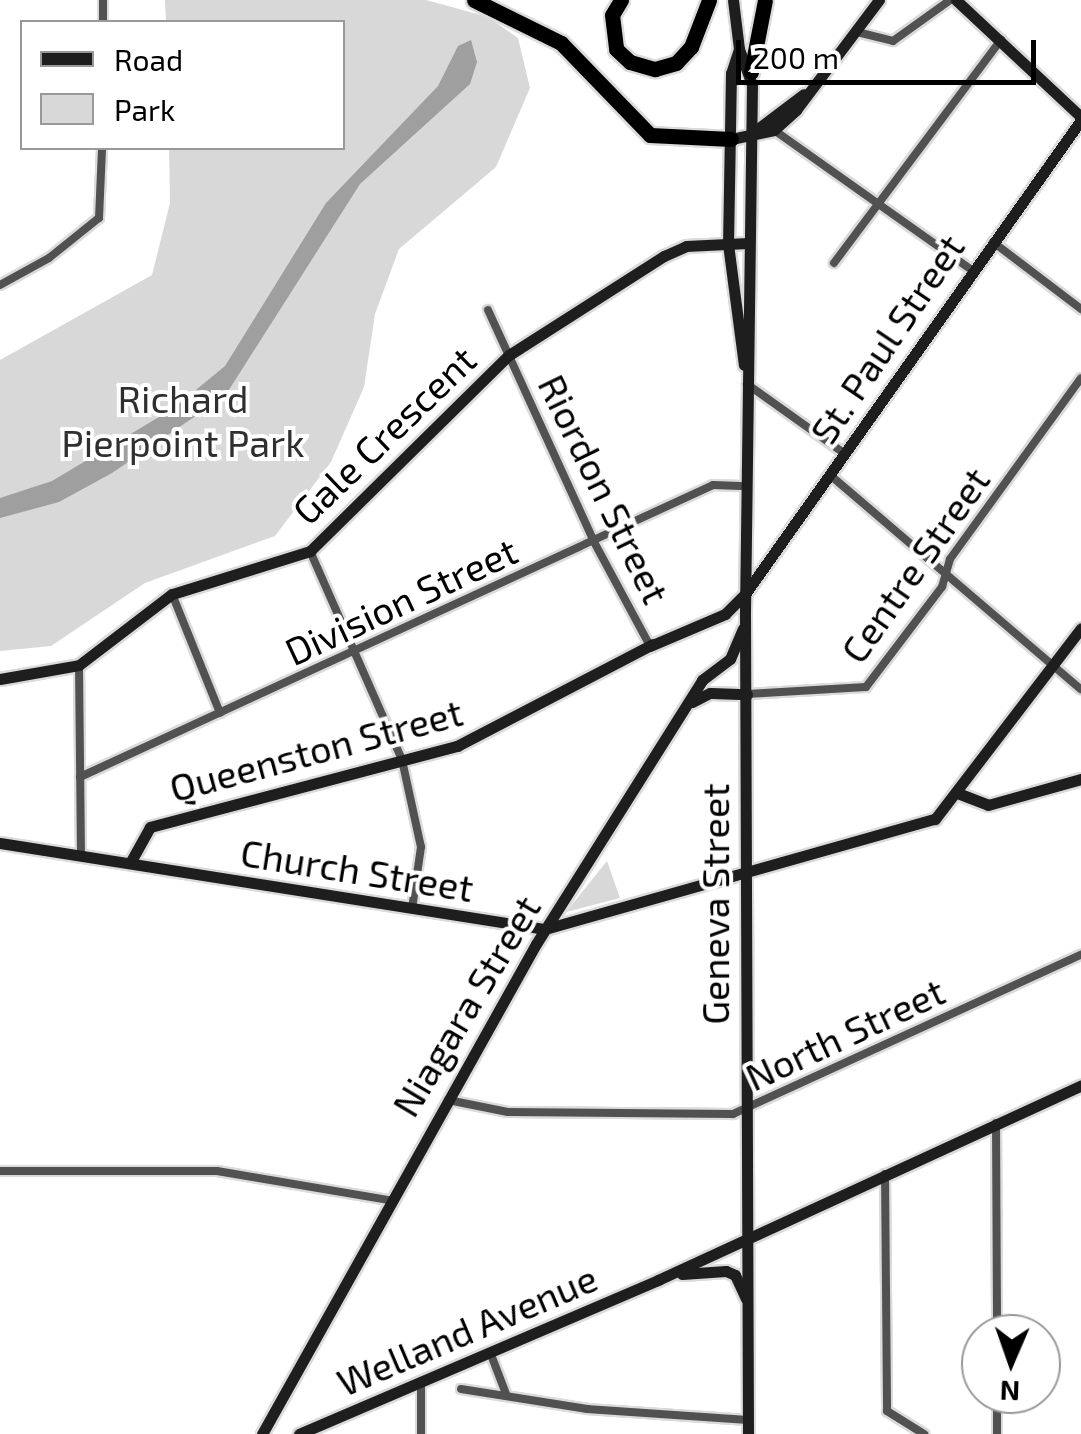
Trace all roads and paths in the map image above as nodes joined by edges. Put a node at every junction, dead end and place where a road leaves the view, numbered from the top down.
1 (474, 0) edge
2 (620, 0) edge
3 (709, 0) edge
4 (734, 0) edge
5 (765, 0) edge
6 (879, 0) edge
7 (953, 0) edge
8 (857, 32) junction
9 (1001, 40) junction
10 (738, 48) junction
11 (751, 78) junction
12 (812, 89) junction
13 (782, 106) junction
14 (1081, 118) edge
15 (774, 130) junction
16 (751, 133) junction
17 (731, 139) junction
18 (102, 150) edge
19 (878, 204) junction
20 (992, 240) junction
21 (728, 244) junction
22 (748, 244) junction
23 (834, 263) dead end
24 (970, 269) junction
25 (0, 284) edge
26 (1081, 309) edge
27 (488, 310) dead end
28 (509, 355) junction
29 (1081, 378) edge
30 (746, 379) junction
31 (844, 454) junction
32 (830, 475) junction
33 (747, 486) junction
34 (594, 542) junction
35 (310, 552) junction
36 (947, 573) junction
37 (172, 594) junction
38 (745, 594) junction
39 (745, 625) junction
40 (1081, 628) edge
41 (650, 646) junction
42 (354, 653) junction
43 (79, 665) junction
44 (1054, 665) junction
45 (0, 679) edge
46 (1081, 689) edge
47 (747, 694) junction
48 (689, 705) junction
49 (220, 713) junction
50 (402, 760) junction
51 (80, 777) junction
52 (1081, 778) edge
53 (960, 794) junction
54 (0, 843) edge
55 (81, 856) junction
56 (130, 863) junction
57 (745, 873) junction
58 (412, 909) junction
59 (545, 929) junction
60 (1081, 955) edge
61 (1081, 1085) edge
62 (444, 1098) junction
63 (745, 1111) junction
64 (996, 1123) junction
65 (0, 1171) edge
66 (885, 1174) junction
67 (388, 1200) junction
68 (746, 1236) junction
69 (658, 1280) junction
70 (748, 1302) junction
71 (996, 1314) edge
72 (490, 1352) junction
73 (421, 1382) junction
74 (461, 1389) dead end
75 (506, 1394) junction
76 (748, 1420) junction
77 (262, 1434) edge
78 (299, 1434) edge
79 (421, 1434) edge
80 (748, 1434) edge
81 (924, 1434) edge

1 - 17 highway
2 - 3 highway
4 - 10 main road, Geneva Street
5 - 11 highway
6 - 8 main road
7 - 8 street
7 - 9 main road
8 - 12 main road
9 - 14 main road
9 - 19 street
10 - 11 main road, Geneva Street
10 - 17 main road, Geneva Street
11 - 13 main road
11 - 16 main road, Geneva Street
12 - 13 main road
12 - 15 main road
13 - 16 main road
14 - 20 main road, St. Paul Street
15 - 16 main road
15 - 19 street
16 - 17 main road
16 - 22 main road, Geneva Street
17 - 21 main road, Geneva Street
18 - 25 street
19 - 23 street
19 - 24 street
20 - 24 main road, St. Paul Street
20 - 26 street
21 - 22 main road, Gale Crescent
21 - 28 main road, Gale Crescent
21 - 30 main road, Geneva Street
22 - 30 main road, Geneva Street
24 - 31 main road, St. Paul Street
27 - 28 street, Riordon Street
28 - 34 street, Riordon Street
28 - 35 main road, Gale Crescent
29 - 36 street, Centre Street
30 - 31 street
30 - 33 main road, Geneva Street
31 - 32 main road, St. Paul Street
32 - 36 street
32 - 38 main road, St. Paul Street
33 - 34 street, Division Street
33 - 38 main road, Geneva Street
34 - 41 street, Riordon Street
34 - 42 street, Division Street
35 - 37 main road, Gale Crescent
35 - 42 street
36 - 44 street
36 - 47 street, Centre Street
37 - 43 main road, Gale Crescent
37 - 49 street
38 - 39 main road, Geneva Street
38 - 41 main road, Queenston Street
39 - 47 main road, Geneva Street
39 - 48 main road, Niagara Street
40 - 44 main road, Church Street
41 - 50 main road, Queenston Street
42 - 49 street, Division Street
42 - 50 street
43 - 45 main road, Gale Crescent
43 - 51 street
44 - 46 street
44 - 53 main road, Church Street
47 - 48 main road
47 - 57 main road, Geneva Street
48 - 59 main road, Niagara Street
49 - 51 street, Division Street
50 - 56 main road, Queenston Street
50 - 58 street
51 - 55 street
52 - 53 main road
53 - 57 main road, Church Street
54 - 55 main road
55 - 56 main road
56 - 58 main road, Church Street
57 - 59 main road, Church Street
57 - 63 main road, Geneva Street
58 - 59 main road, Church Street
59 - 62 main road, Niagara Street
60 - 63 street, North Street
61 - 64 main road
62 - 63 street, North Street
62 - 67 main road, Niagara Street
63 - 68 main road, Geneva Street
64 - 66 main road
64 - 71 street
65 - 67 street
66 - 68 main road
66 - 81 street
67 - 77 main road, Niagara Street
68 - 69 main road
68 - 70 main road, Geneva Street
69 - 70 main road
69 - 72 main road, Welland Avenue
70 - 76 main road, Geneva Street
72 - 73 main road, Welland Avenue
72 - 75 street
73 - 78 main road, Welland Avenue
73 - 79 street
74 - 75 street
75 - 76 street
76 - 80 main road, Geneva Street

